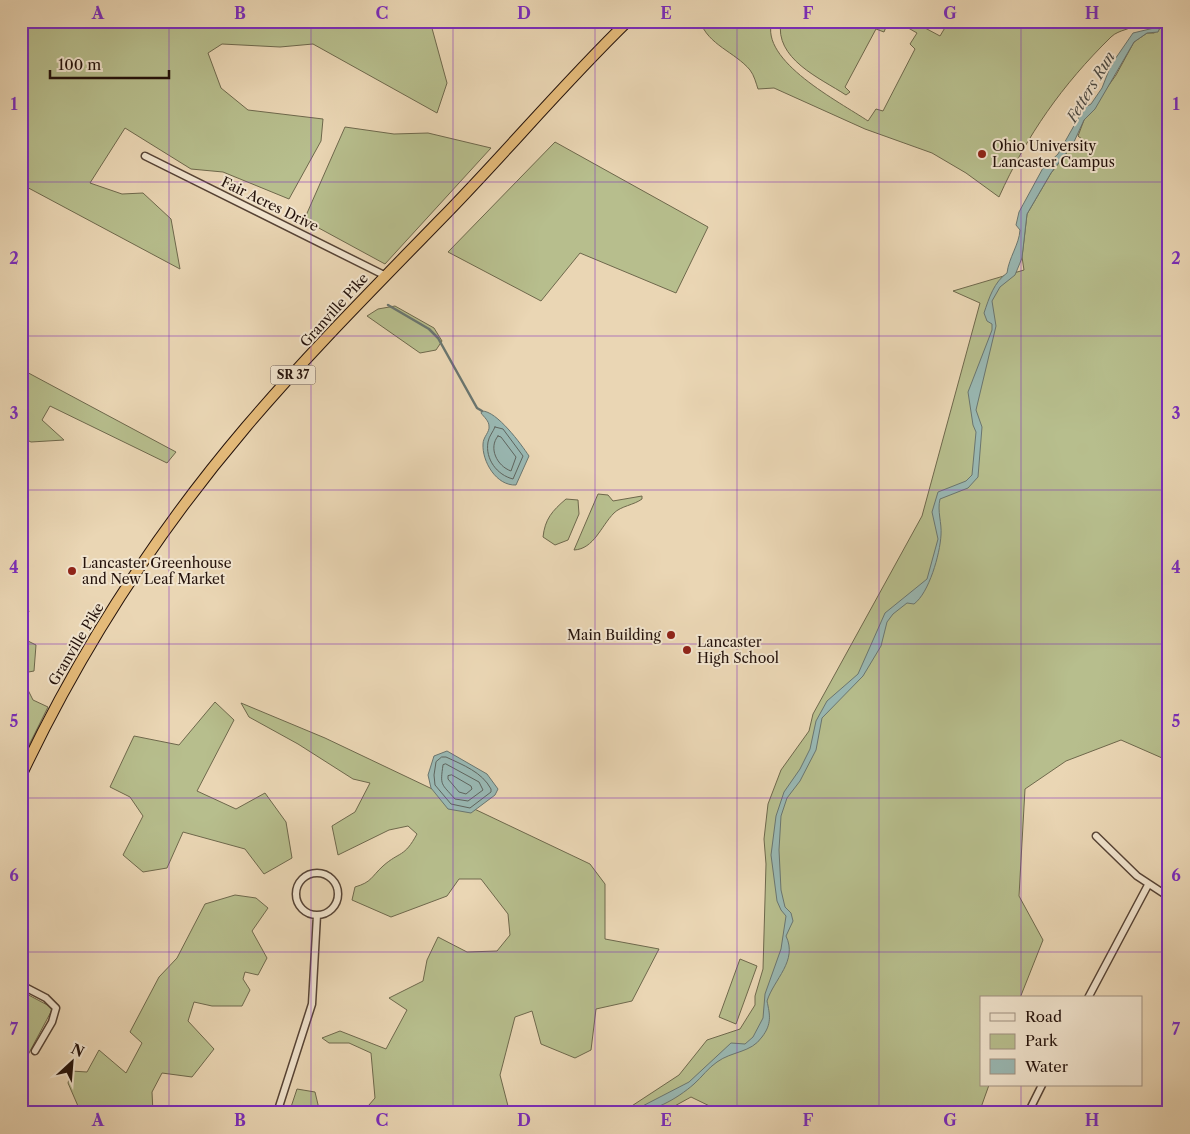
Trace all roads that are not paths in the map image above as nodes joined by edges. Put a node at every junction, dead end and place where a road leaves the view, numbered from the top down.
1 (628, 21) edge
2 (146, 156) dead end
3 (384, 275) junction
4 (21, 776) edge
5 (1096, 836) dead end
6 (1148, 885) junction
7 (1169, 897) edge
8 (318, 915) junction
9 (21, 985) edge
10 (1089, 996) edge
11 (35, 1051) dead end
12 (1042, 1086) edge
13 (277, 1113) edge
14 (1028, 1113) edge

1 - 3 highway, Granville Pike / SR 37
2 - 3 street, Fair Acres Drive
3 - 4 highway, Granville Pike / SR 37
5 - 6 street
6 - 7 street
6 - 10 street
8 - 8 street
8 - 13 street
9 - 11 street
12 - 14 street

